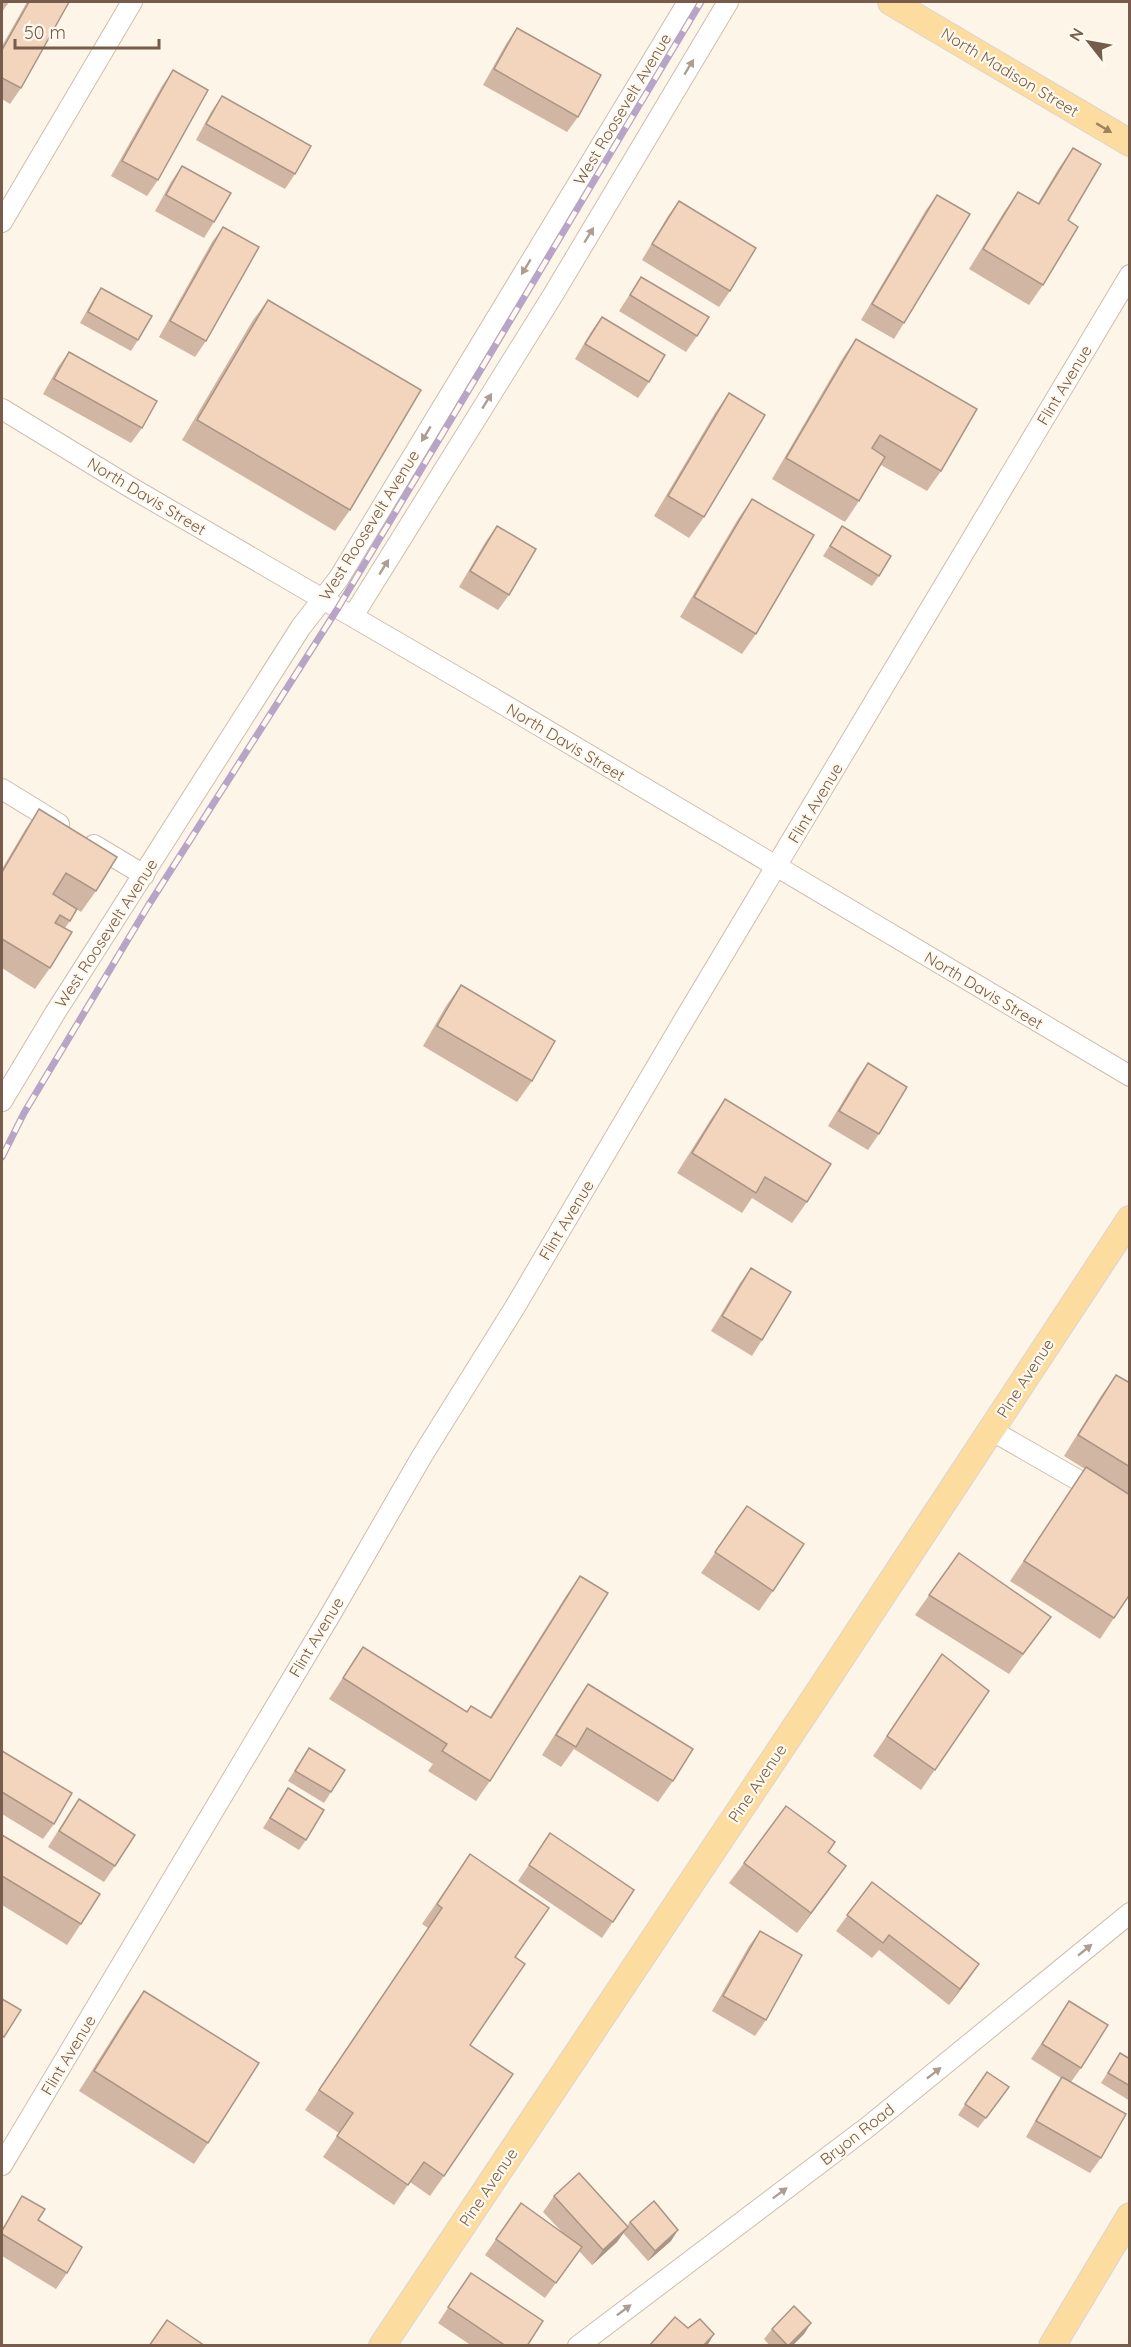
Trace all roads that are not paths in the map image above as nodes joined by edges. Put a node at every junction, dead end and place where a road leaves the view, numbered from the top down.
1 (132, 2) edge
2 (688, 2) edge
3 (728, 2) edge
4 (891, 2) edge
5 (1130, 143) edge
6 (2, 222) edge
7 (1130, 275) edge
8 (2, 409) edge
9 (323, 600) junction
10 (353, 616) junction
11 (2, 789) edge
12 (776, 868) junction
13 (144, 875) junction
14 (1130, 1076) edge
15 (2, 1101) edge
16 (1130, 1219) edge
17 (991, 1430) junction
18 (1130, 1510) edge
19 (1130, 1913) edge
20 (2, 2165) edge
21 (1130, 2216) edge
22 (382, 2346) edge
23 (578, 2346) edge
24 (1052, 2346) edge

1 - 6 street
2 -> 9 street, West Roosevelt Avenue
10 -> 3 street
4 -> 5 main road, North Madison Street
7 - 12 street, Flint Avenue
8 - 9 street, North Davis Street
9 - 10 street, North Davis Street
9 - 13 street, West Roosevelt Avenue
10 - 12 street, North Davis Street
11 - 13 street
12 - 14 street, North Davis Street
12 - 20 street, Flint Avenue
13 - 15 street, West Roosevelt Avenue
16 - 17 main road, Pine Avenue
17 - 18 street
17 - 22 main road, Pine Avenue
23 -> 19 street, Bryon Road
21 - 24 main road

